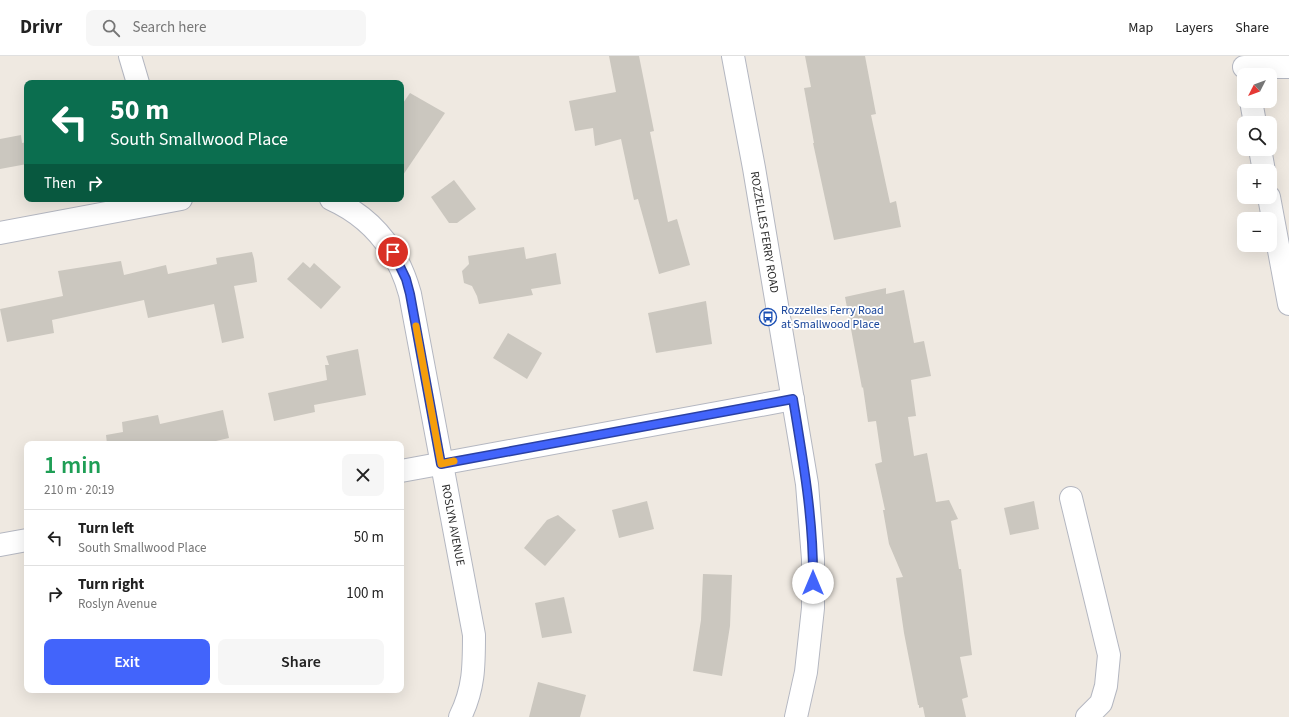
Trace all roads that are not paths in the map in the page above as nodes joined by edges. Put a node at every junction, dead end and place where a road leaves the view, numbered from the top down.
1 (130, 56) edge
2 (733, 56) edge
3 (1244, 66) edge
4 (1289, 67) edge
5 (137, 80) edge
6 (165, 202) edge
7 (337, 202) edge
8 (1270, 204) edge
9 (0, 233) edge
10 (1289, 304) edge
11 (793, 399) junction
12 (441, 464) junction
13 (404, 470) edge
14 (1071, 498) dead end
15 (24, 541) edge
16 (0, 545) edge
17 (460, 717) edge
18 (796, 717) edge
19 (1087, 717) edge

1 - 5 street
2 - 11 street, ROZZELLES FERRY ROAD
3 - 4 street
6 - 9 street
7 - 12 street, ROSLYN AVENUE
8 - 10 street
11 - 12 street
11 - 18 street, ROZZELLES FERRY ROAD
12 - 13 street
12 - 17 street, ROSLYN AVENUE
14 - 19 street
15 - 16 street

